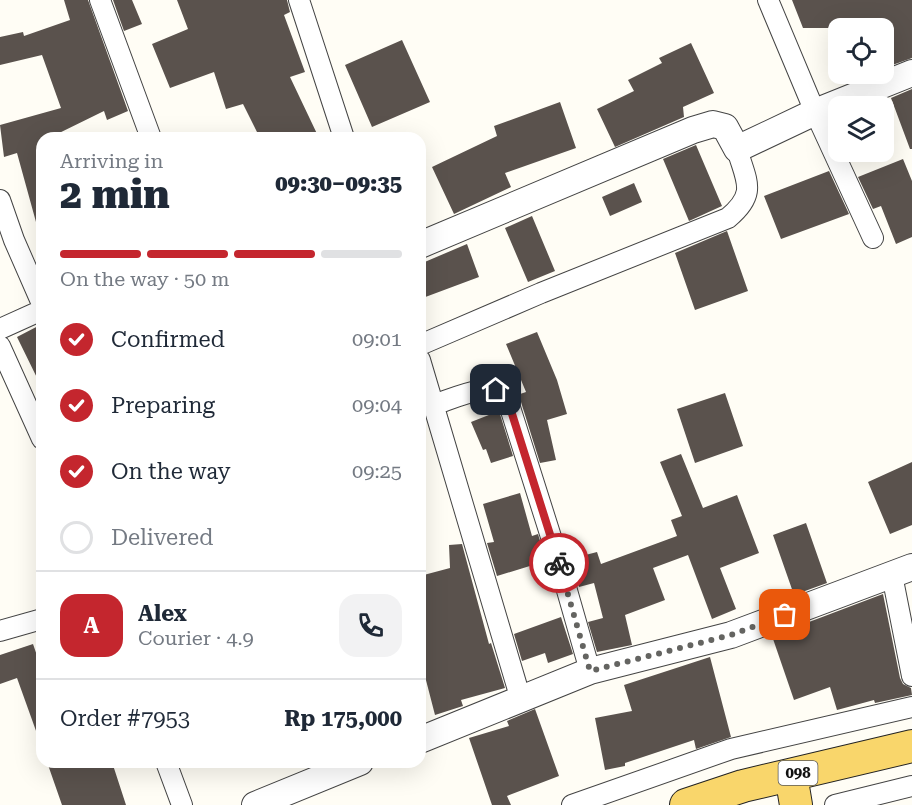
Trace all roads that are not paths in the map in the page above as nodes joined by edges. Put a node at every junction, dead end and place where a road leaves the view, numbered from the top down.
1 (100, 0) edge
2 (299, 0) edge
3 (768, 0) edge
4 (912, 73) edge
5 (815, 112) junction
6 (149, 132) edge
7 (342, 132) edge
8 (737, 149) junction
9 (0, 200) edge
10 (873, 238) dead end
11 (426, 242) edge
12 (36, 290) edge
13 (36, 313) edge
14 (0, 329) edge
15 (426, 342) edge
16 (0, 346) edge
17 (426, 381) edge
18 (433, 405) junction
19 (36, 411) edge
20 (902, 571) edge
21 (36, 621) edge
22 (0, 631) edge
23 (590, 671) junction
24 (912, 676) edge
25 (521, 700) junction
26 (912, 707) edge
27 (426, 738) edge
28 (912, 747) edge
29 (168, 768) edge
30 (345, 768) edge
31 (912, 786) edge
32 (794, 790) edge
33 (182, 805) edge
34 (255, 805) edge
35 (572, 805) edge
36 (686, 805) edge
37 (835, 805) edge

1 - 6 street
2 - 7 street
3 - 5 street
4 - 5 street
5 - 8 street
5 - 10 street
8 - 11 street
8 - 15 street
9 - 12 street
13 - 14 street
16 - 19 street
17 - 18 street
18 - 23 street
18 - 25 street
20 - 23 street
20 - 24 street
21 - 22 street
23 - 25 street
25 - 27 street
26 - 35 street
28 - 32 main road, 098
29 - 33 street
30 - 34 street
31 - 37 street
32 - 36 main road, 098

